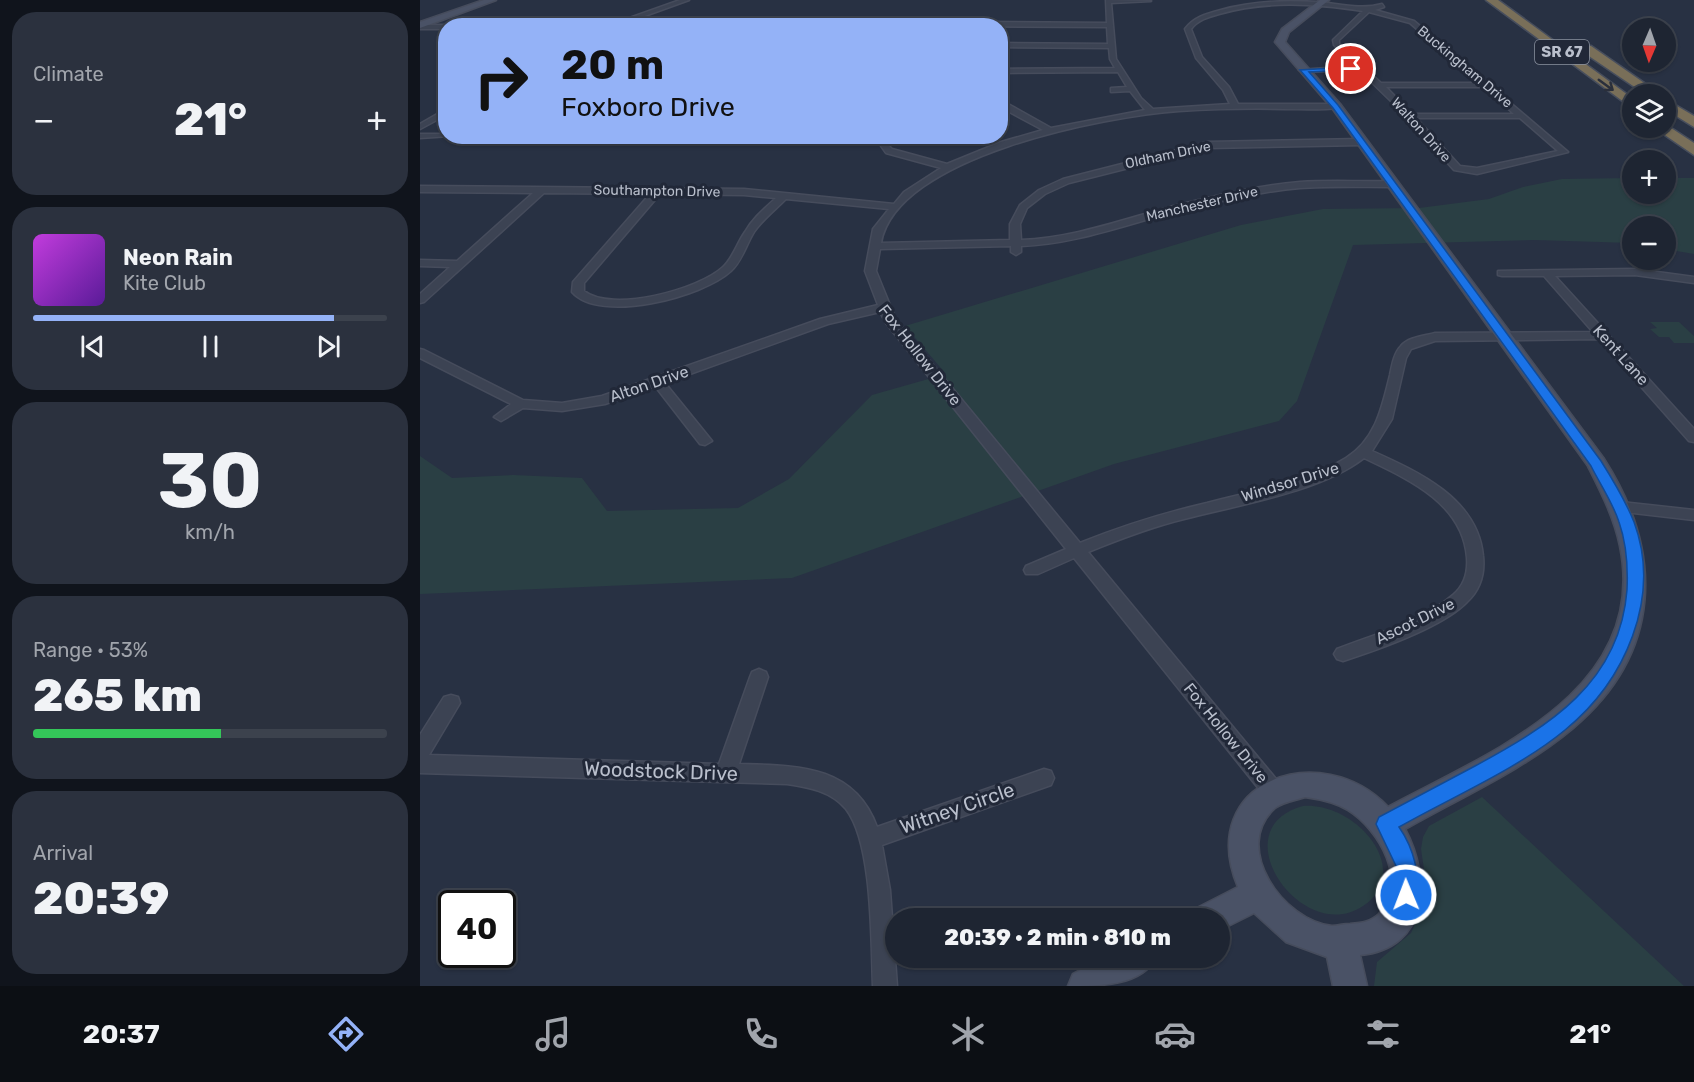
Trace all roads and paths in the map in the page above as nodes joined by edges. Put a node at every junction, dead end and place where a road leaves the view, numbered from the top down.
1 (492, 0) edge
2 (686, 0) edge
3 (1491, 0) edge
4 (1108, 1) edge
5 (1148, 1) edge
6 (1236, 3) dead end
7 (1321, 3) edge
8 (1248, 6) junction
9 (1382, 6) dead end
10 (1367, 12) junction
11 (442, 18) edge
12 (633, 18) edge
13 (438, 20) edge
14 (1008, 24) edge
15 (1110, 25) junction
16 (420, 26) edge
17 (438, 27) edge
18 (1575, 40) dead end
19 (1008, 45) edge
20 (1111, 46) junction
21 (1361, 68) junction
22 (1120, 70) junction
23 (1304, 70) junction
24 (1008, 71) edge
25 (1639, 84) edge
26 (1486, 85) junction
27 (1379, 86) junction
28 (1114, 90) dead end
29 (1132, 90) junction
30 (1622, 97) edge
31 (1235, 106) junction
32 (1336, 106) junction
33 (1008, 108) edge
34 (1152, 111) junction
35 (1676, 111) edge
36 (438, 116) edge
37 (1409, 116) junction
38 (1522, 116) junction
39 (1694, 123) edge
40 (420, 127) edge
41 (1051, 131) junction
42 (420, 136) edge
43 (438, 136) edge
44 (1676, 137) edge
45 (1362, 142) junction
46 (1008, 143) edge
47 (886, 144) edge
48 (1004, 144) edge
49 (1694, 150) edge
50 (947, 167) junction
51 (1463, 170) joint
52 (1392, 184) junction
53 (420, 189) edge
54 (542, 190) junction
55 (658, 191) junction
56 (785, 195) junction
57 (893, 207) junction
58 (873, 246) junction
59 (1015, 248) junction
60 (420, 263) edge
61 (460, 264) junction
62 (1502, 273) dead end
63 (1547, 273) junction
64 (1694, 280) edge
65 (420, 300) edge
66 (882, 308) junction
67 (1602, 335) junction
68 (1503, 336) junction
69 (420, 353) edge
70 (657, 381) junction
71 (520, 404) junction
72 (501, 417) dead end
73 (1694, 438) edge
74 (705, 441) dead end
75 (1364, 453) junction
76 (1621, 507) junction
77 (1694, 515) edge
78 (1078, 551) junction
79 (1032, 570) dead end
80 (1343, 654) dead end
81 (759, 677) dead end
82 (451, 703) dead end
83 (420, 752) edge
84 (420, 764) edge
85 (726, 773) junction
86 (1044, 778) dead end
87 (1274, 792) junction
88 (1386, 824) junction
89 (871, 839) junction
90 (1257, 895) junction
91 (1230, 908) edge
92 (1341, 943) junction
93 (1118, 968) edge
94 (885, 986) edge
95 (1085, 986) edge
96 (1350, 986) edge

1 - 11 street
2 - 12 street
3 -> 30 highway, SR 67
4 - 5 street
4 - 15 street
6 - 8 street
7 - 8 street, Buckingham Drive
7 - 10 street, Buckingham Drive
7 - 23 street
8 - 31 street
9 - 10 street
10 - 21 street, Walton Drive
10 - 26 street, Buckingham Drive
13 - 16 street
14 - 15 street
15 - 20 street
16 - 17 street
18 - 25 highway, SR 67
19 - 20 street
20 - 22 street
21 - 23 street
21 - 27 street, Walton Drive
22 - 24 street
22 - 29 street
23 - 32 street
26 - 27 street
26 - 38 street, Buckingham Drive
27 - 37 street, Walton Drive
28 - 29 street
29 - 34 street
31 - 32 street, Fox Hollow Drive
31 - 34 street, Fox Hollow Drive
32 - 45 street
33 - 41 street
34 - 41 street, Fox Hollow Drive
35 - 39 highway
36 - 40 street
37 - 38 street
37 - 51 street, Walton Drive
38 - 51 street, Buckingham Drive
41 - 46 street, Fox Hollow Drive
42 - 43 street
44 - 49 highway
45 - 52 street
45 - 59 street, Oldham Drive
47 - 50 street
48 - 50 street, Fox Hollow Drive
50 - 57 street, Fox Hollow Drive
52 - 59 street, Manchester Drive
52 - 68 street
53 - 54 street, Southampton Drive
54 - 55 street, Southampton Drive
54 - 61 street
55 - 56 street, Southampton Drive
55 - 56 street
56 - 57 street, Southampton Drive
57 - 58 street, Fox Hollow Drive
58 - 59 street, Manchester Drive
58 - 66 street, Fox Hollow Drive
60 - 61 street
61 - 65 street
62 - 63 street
63 - 64 street
63 - 67 street, Kent Lane
66 - 70 street, Alton Drive
66 - 78 street, Fox Hollow Drive
67 - 68 street
67 - 73 street, Kent Lane
68 - 75 street, Windsor Drive
68 - 76 street
69 - 71 street, Alton Drive
70 - 71 street, Alton Drive
70 - 74 street
71 - 72 street
75 - 78 street, Windsor Drive
75 - 80 street, Ascot Drive
76 - 77 street
76 - 88 street
78 - 79 street, Windsor Drive
78 - 87 street, Fox Hollow Drive
81 - 85 street
82 - 83 street
84 - 85 street, Woodstock Drive
85 - 89 street, Woodstock Drive
86 - 89 street, Witney Circle
87 - 88 street
87 - 90 street
88 - 92 street
89 - 94 street, Woodstock Drive
90 - 91 street
90 - 92 street
92 - 96 street
93 - 95 street

